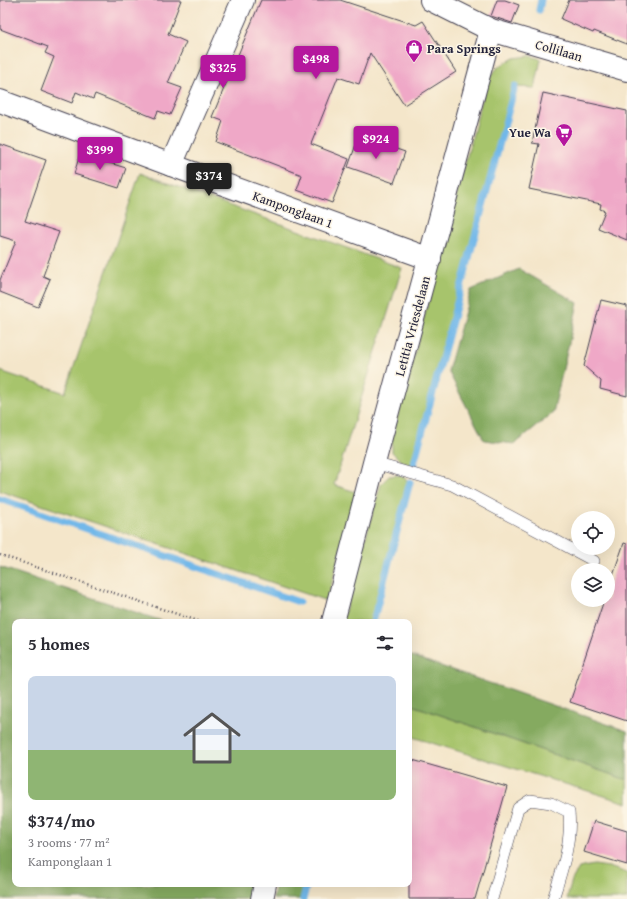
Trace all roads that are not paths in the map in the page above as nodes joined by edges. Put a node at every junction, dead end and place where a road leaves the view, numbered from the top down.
1 (243, 0) edge
2 (444, 3) edge
3 (491, 30) junction
4 (627, 70) edge
5 (0, 101) edge
6 (171, 165) junction
7 (430, 259) junction
8 (374, 463) junction
9 (594, 561) dead end
10 (334, 619) edge
11 (264, 887) edge
12 (262, 899) edge
13 (492, 899) edge
14 (553, 899) edge

1 - 6 street
2 - 3 street, Collilaan
3 - 4 street, Collilaan
3 - 7 street, Letitia Vriesdelaan
5 - 6 street, Kamponglaan 1
6 - 7 street, Kamponglaan 1
7 - 8 street, Letitia Vriesdelaan
8 - 9 lane
8 - 10 street, Letitia Vriesdelaan
11 - 12 street
13 - 14 lane

